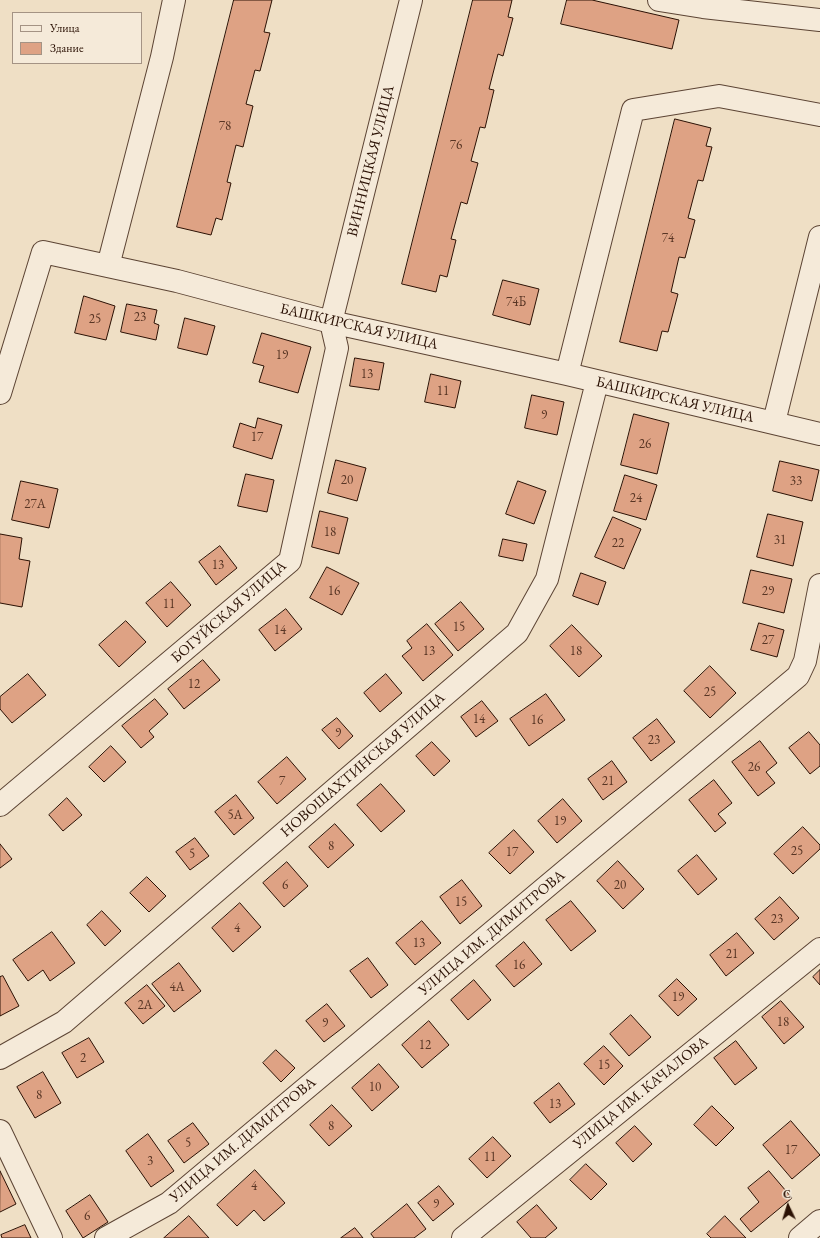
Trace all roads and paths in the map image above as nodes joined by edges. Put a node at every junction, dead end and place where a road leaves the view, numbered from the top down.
1 (174, 0) edge
2 (411, 0) edge
3 (659, 0) edge
4 (702, 4) edge
5 (812, 13) edge
6 (820, 115) edge
7 (820, 237) edge
8 (108, 266) junction
9 (331, 322) junction
10 (567, 374) junction
11 (597, 382) junction
12 (0, 393) edge
13 (774, 422) junction
14 (820, 434) edge
15 (820, 585) edge
16 (0, 805) edge
17 (820, 949) edge
18 (0, 1058) edge
19 (0, 1131) edge
20 (820, 1221) edge
21 (51, 1238) edge
22 (106, 1238) edge
23 (463, 1238) edge
24 (800, 1238) edge

1 - 8 street
2 - 9 street, ВИННИЦКАЯ УЛИЦА
3 - 4 street
4 - 5 street
6 - 10 street
7 - 13 street
8 - 9 street, БАШКИРСКАЯ УЛИЦА
8 - 12 street, БАШКИРСКАЯ УЛИЦА
9 - 10 street, БАШКИРСКАЯ УЛИЦА
9 - 16 street, БОГУЙСКАЯ УЛИЦА
10 - 11 street, БАШКИРСКАЯ УЛИЦА
11 - 13 street, БАШКИРСКАЯ УЛИЦА
11 - 18 street, НОВОШАХТИНСКАЯ УЛИЦА
13 - 14 street, БАШКИРСКАЯ УЛИЦА
15 - 22 street, УЛИЦА ИМ. ДИМИТРОВА
17 - 23 street, УЛИЦА ИМ. КАЧАЛОВА
19 - 21 street
20 - 24 street

